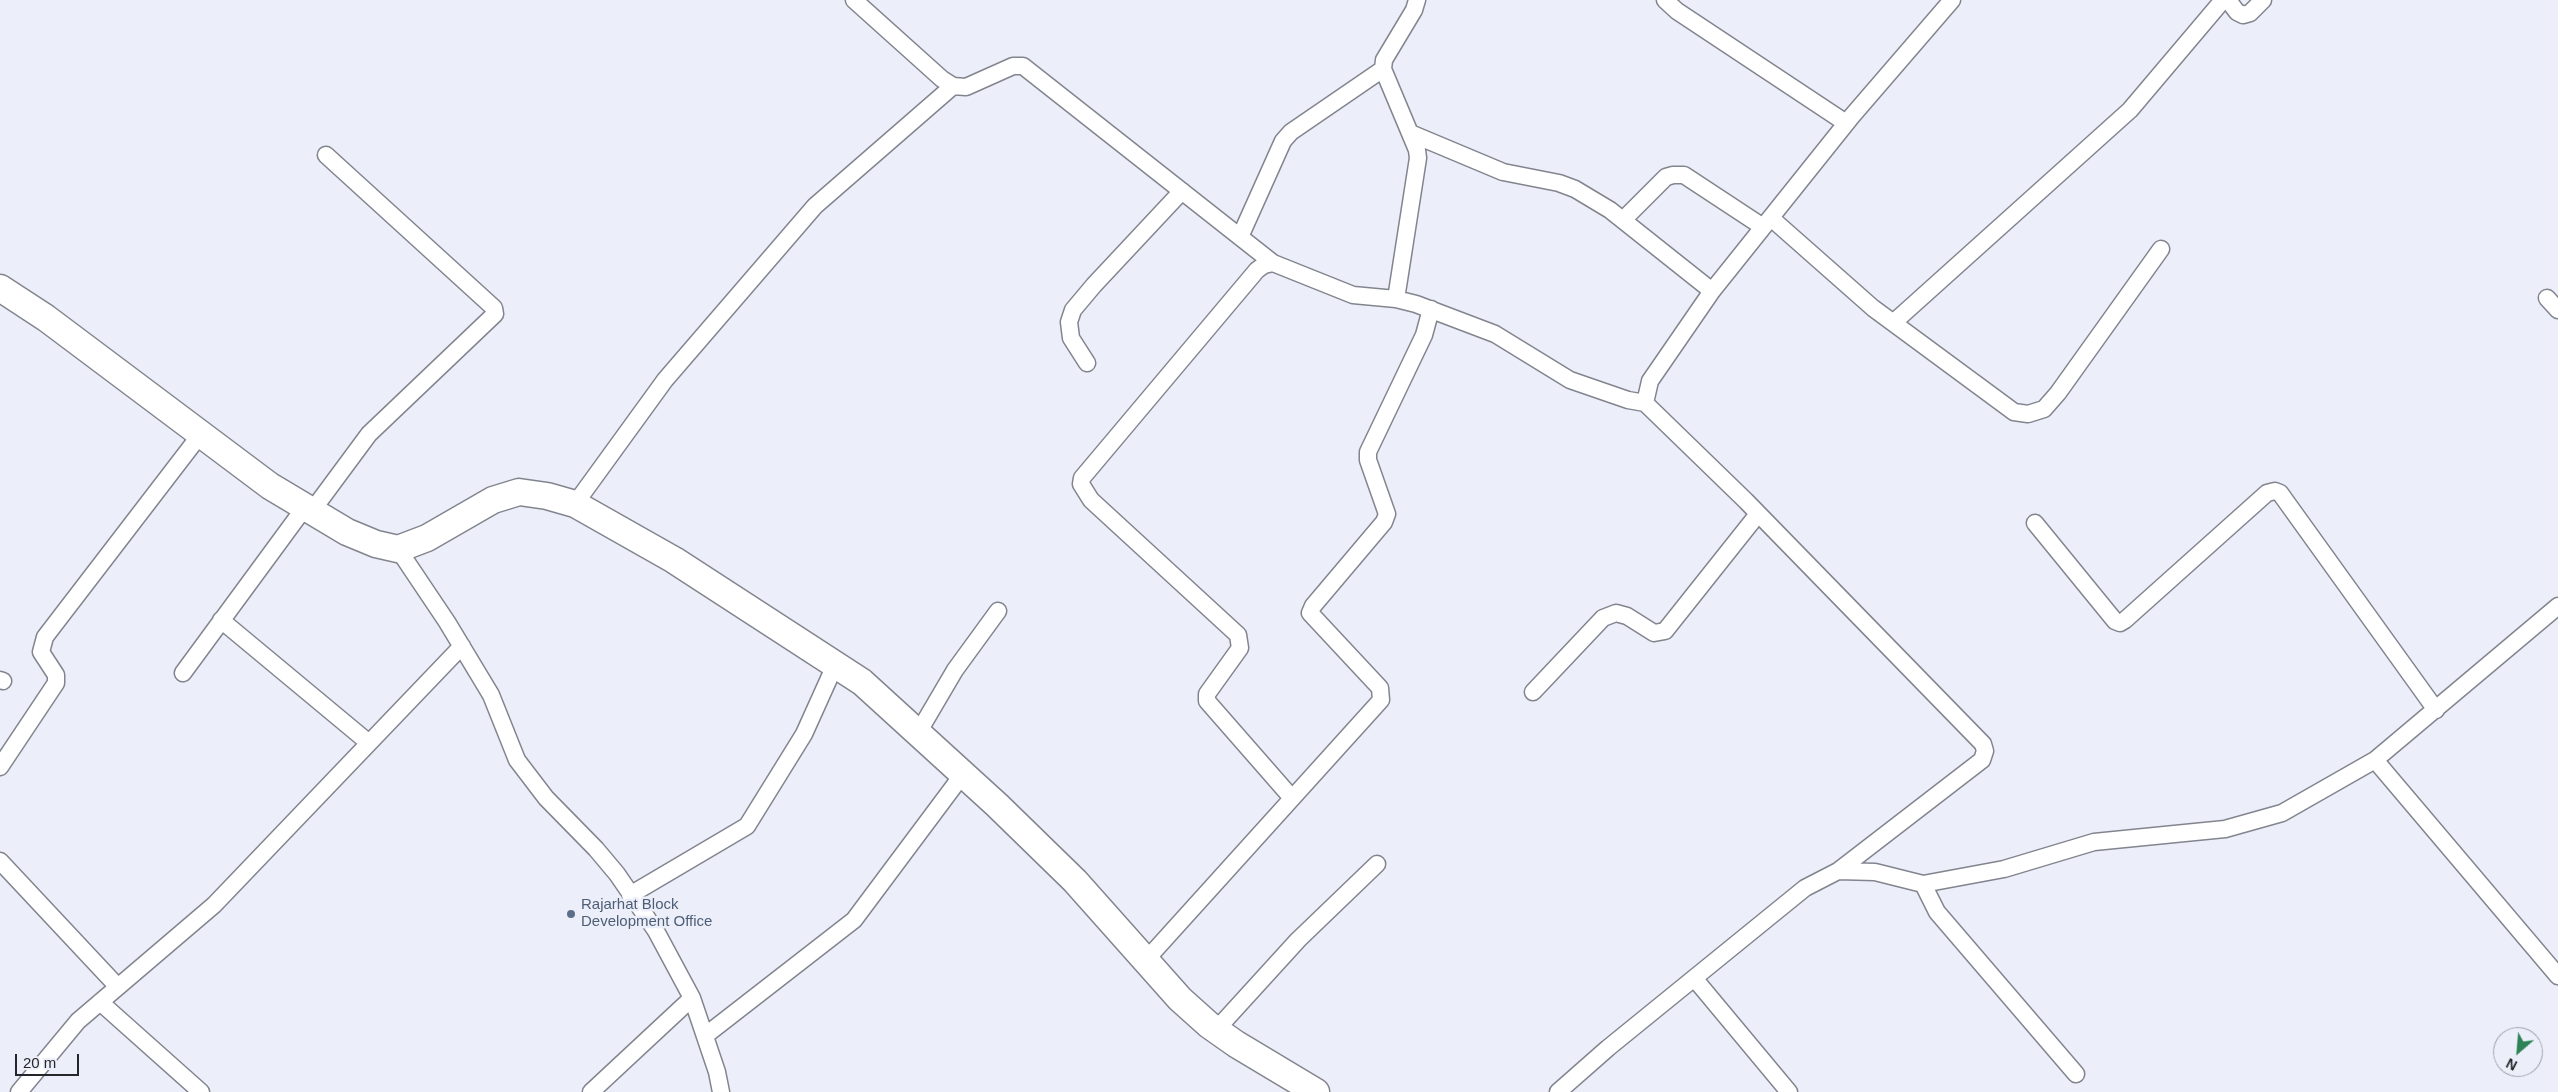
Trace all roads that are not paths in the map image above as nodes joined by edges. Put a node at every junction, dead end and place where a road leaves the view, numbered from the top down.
1 (854, 0) edge
2 (1418, 0) edge
3 (1665, 0) edge
4 (1952, 0) edge
5 (2223, 0) edge
6 (2228, 0) edge
7 (2263, 0) edge
8 (1383, 69) junction
9 (953, 86) junction
10 (1846, 124) junction
11 (1410, 133) junction
12 (326, 154) dead end
13 (1182, 191) junction
14 (1623, 220) junction
15 (1767, 222) junction
16 (1240, 237) junction
17 (2161, 249) dead end
18 (1273, 263) junction
19 (0, 288) edge
20 (1712, 291) junction
21 (1396, 299) junction
22 (1430, 309) junction
23 (1893, 323) junction
24 (1087, 363) dead end
25 (1644, 403) junction
26 (200, 435) junction
27 (575, 504) junction
28 (308, 509) junction
29 (1758, 514) junction
30 (2035, 523) dead end
31 (398, 549) junction
32 (2558, 606) edge
33 (998, 612) dead end
34 (221, 620) junction
35 (462, 646) junction
36 (836, 663) junction
37 (183, 673) dead end
38 (1533, 692) dead end
39 (2436, 710) junction
40 (918, 733) junction
41 (369, 743) junction
42 (2375, 760) junction
43 (0, 767) edge
44 (963, 774) junction
45 (1291, 797) junction
46 (0, 861) edge
47 (1378, 864) dead end
48 (1838, 871) junction
49 (1923, 884) junction
50 (630, 895) junction
51 (1146, 960) junction
52 (2558, 976) edge
53 (1694, 978) junction
54 (118, 987) junction
55 (692, 998) junction
56 (100, 1002) junction
57 (1216, 1030) junction
58 (706, 1035) junction
59 (2076, 1074) dead end
60 (19, 1092) edge
61 (201, 1092) edge
62 (591, 1092) edge
63 (721, 1092) edge
64 (1316, 1092) edge
65 (1558, 1092) edge
66 (1789, 1092) edge

1 - 9 street
2 - 8 street
3 - 10 street
4 - 10 street
5 - 23 street
6 - 7 street
8 - 11 street
8 - 16 street
9 - 13 street
9 - 27 street
10 - 15 street
11 - 14 street
11 - 21 street
12 - 28 street
13 - 16 street
13 - 24 street
14 - 15 street
14 - 20 street
15 - 20 street
15 - 23 street
16 - 18 street
17 - 23 street
18 - 21 street
18 - 45 street
19 - 26 main road
20 - 25 street
21 - 22 street
22 - 25 street
22 - 45 street
25 - 29 street
26 - 28 main road
26 - 43 street
27 - 31 main road
27 - 36 main road
28 - 31 main road
28 - 34 street
29 - 38 street
29 - 48 street
30 - 39 street
31 - 35 street
32 - 39 street
33 - 40 street
34 - 37 street
34 - 41 street
35 - 41 street
35 - 50 street
36 - 40 main road
36 - 50 street
39 - 42 street
40 - 44 main road
41 - 54 street
42 - 49 street
42 - 52 street
44 - 51 main road
44 - 58 street
45 - 51 street
46 - 54 street
47 - 57 street
48 - 49 street
48 - 53 street
49 - 59 street
50 - 55 street
51 - 57 main road
53 - 65 street
53 - 66 street
54 - 56 street
55 - 58 street
55 - 62 street
56 - 60 street
56 - 61 street
57 - 64 main road
58 - 63 street

